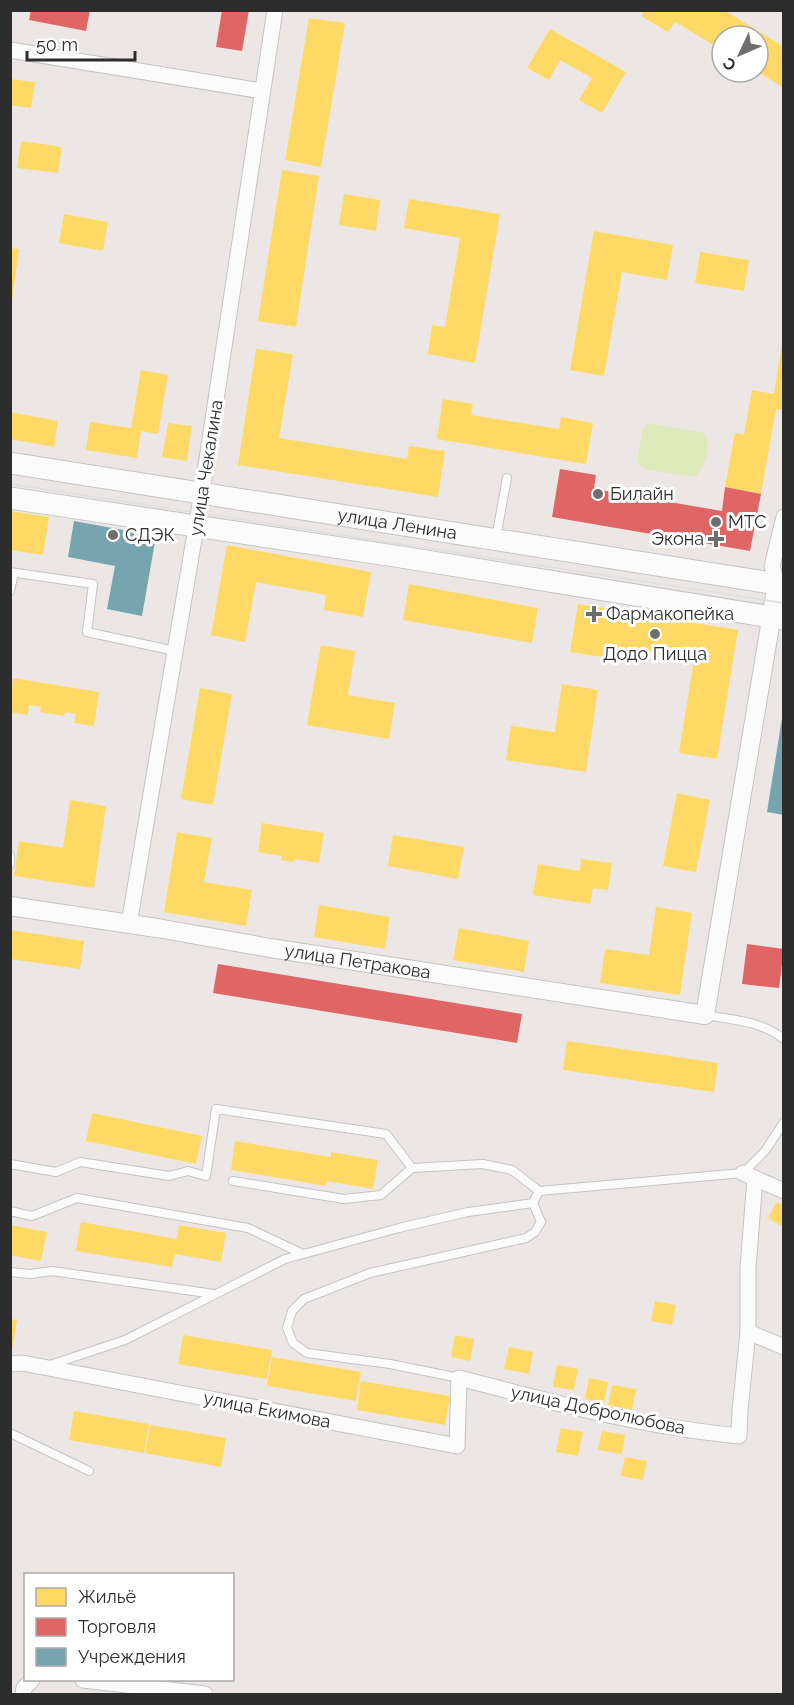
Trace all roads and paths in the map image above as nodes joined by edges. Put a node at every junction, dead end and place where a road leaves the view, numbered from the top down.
1 (275, 10) edge
2 (10, 50) edge
3 (262, 91) junction
4 (10, 463) edge
5 (507, 478) dead end
6 (202, 492) junction
7 (10, 498) edge
8 (783, 517) edge
9 (197, 526) junction
10 (496, 540) junction
11 (12, 573) edge
12 (780, 585) edge
13 (10, 591) edge
14 (777, 618) edge
15 (175, 651) junction
16 (10, 855) edge
17 (10, 864) edge
18 (10, 906) edge
19 (129, 924) junction
20 (705, 1015) junction
21 (783, 1039) edge
22 (783, 1122) edge
23 (10, 1164) edge
24 (412, 1168) junction
25 (749, 1175) junction
26 (233, 1181) dead end
27 (539, 1191) junction
28 (783, 1191) edge
29 (533, 1203) junction
30 (10, 1211) edge
31 (303, 1254) junction
32 (10, 1272) edge
33 (216, 1295) junction
34 (748, 1332) junction
35 (783, 1347) edge
36 (10, 1364) edge
37 (42, 1367) junction
38 (459, 1378) junction
39 (10, 1433) edge
40 (89, 1471) dead end
41 (90, 1681) edge
42 (205, 1695) edge

1 - 3 street, улица Чекалина
2 - 3 street
3 - 6 street, улица Чекалина
4 - 6 main road, улица Ленина
5 - 10 lane
6 - 9 street, улица Чекалина
6 - 10 main road, улица Ленина
7 - 9 main road, улица Ленина
8 - 12 street
9 - 14 main road, улица Ленина
9 - 15 street, улица Чекалина
10 - 12 main road, улица Ленина
11 - 13 lane
11 - 15 lane
12 - 14 street
14 - 20 street
15 - 19 street, улица Чекалина
16 - 17 lane
18 - 19 street, улица Петракова
19 - 20 street, улица Петракова
20 - 21 lane
22 - 25 lane
23 - 24 lane
24 - 26 lane
24 - 27 lane
25 - 27 lane
25 - 28 street
25 - 34 street
27 - 29 lane
29 - 31 lane
29 - 38 lane
30 - 31 lane
31 - 33 lane
32 - 33 lane
33 - 37 lane
34 - 35 street
34 - 38 street, улица Добролюбова
36 - 37 street, улица Екимова
37 - 38 street, улица Екимова
39 - 40 lane
41 - 42 street

